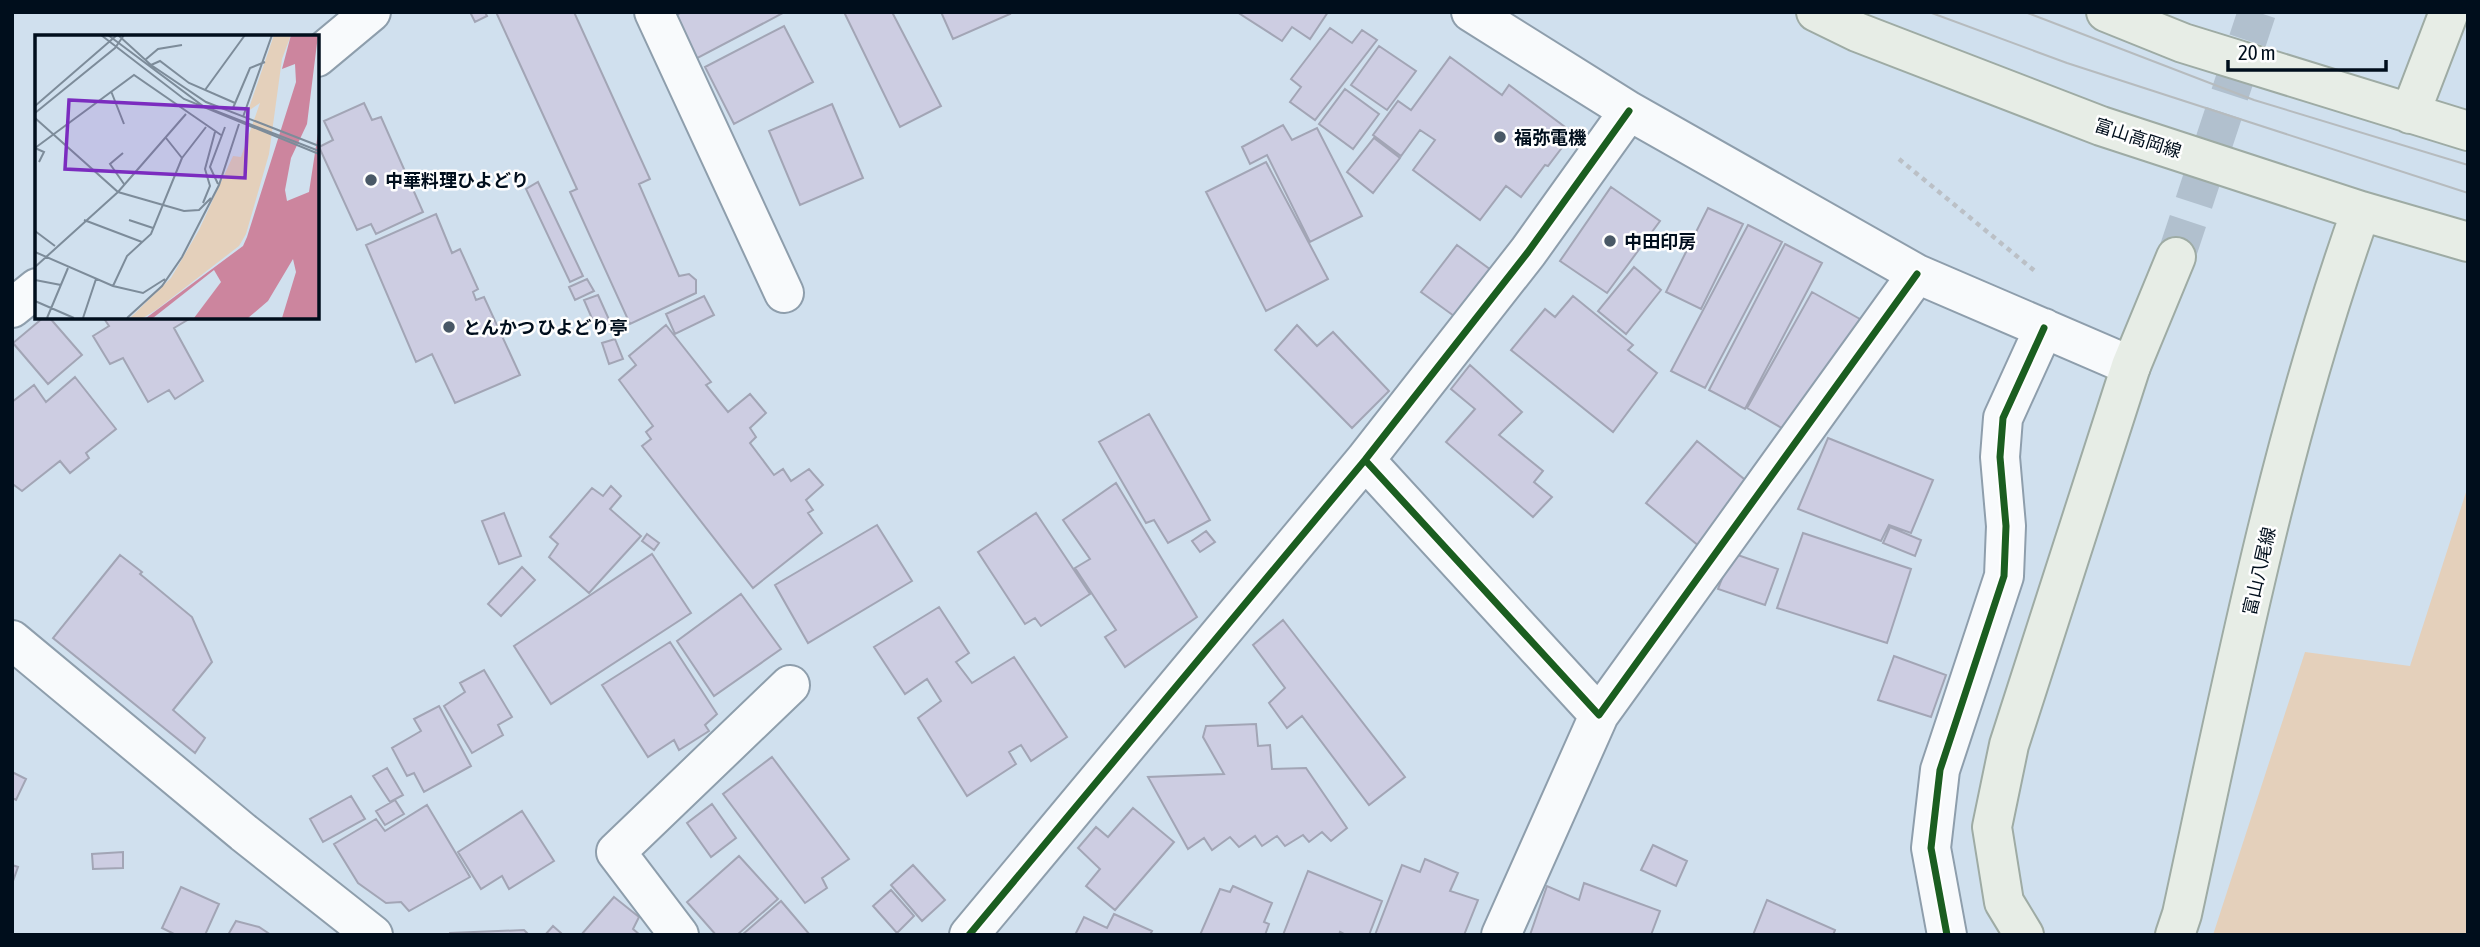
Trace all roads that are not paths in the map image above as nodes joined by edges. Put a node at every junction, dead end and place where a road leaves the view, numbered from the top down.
1 (371, 12) edge
2 (654, 12) edge
3 (1471, 12) edge
4 (1816, 12) edge
5 (2106, 12) edge
6 (2449, 12) edge
7 (318, 56) edge
8 (1629, 111) junction
9 (2440, 123) edge
10 (2361, 211) junction
11 (2468, 242) edge
12 (2176, 257) tunnel mouth
13 (1917, 274) junction
14 (35, 290) edge
15 (784, 293) dead end
16 (12, 308) edge
17 (2044, 328) junction
18 (2131, 366) junction
19 (1365, 460) junction
20 (12, 640) edge
21 (790, 685) dead end
22 (1599, 715) junction
23 (373, 935) edge
24 (679, 935) edge
25 (969, 935) edge
26 (1502, 935) edge
27 (1947, 935) edge
28 (2024, 935) edge
29 (2175, 935) edge

1 - 7 street
2 - 15 street
3 - 8 street
4 - 10 main road, 富山高岡線
5 - 9 main road
6 - 9 main road
8 - 13 street
8 - 19 street
10 - 11 main road, 富山高岡線
10 - 29 main road, 富山八尾線
12 - 18 main road
13 - 17 street
13 - 22 street
14 - 16 street
17 - 18 street
17 - 27 street
18 - 28 main road
19 - 22 street
19 - 25 street
20 - 23 street
21 - 24 street
22 - 26 street

